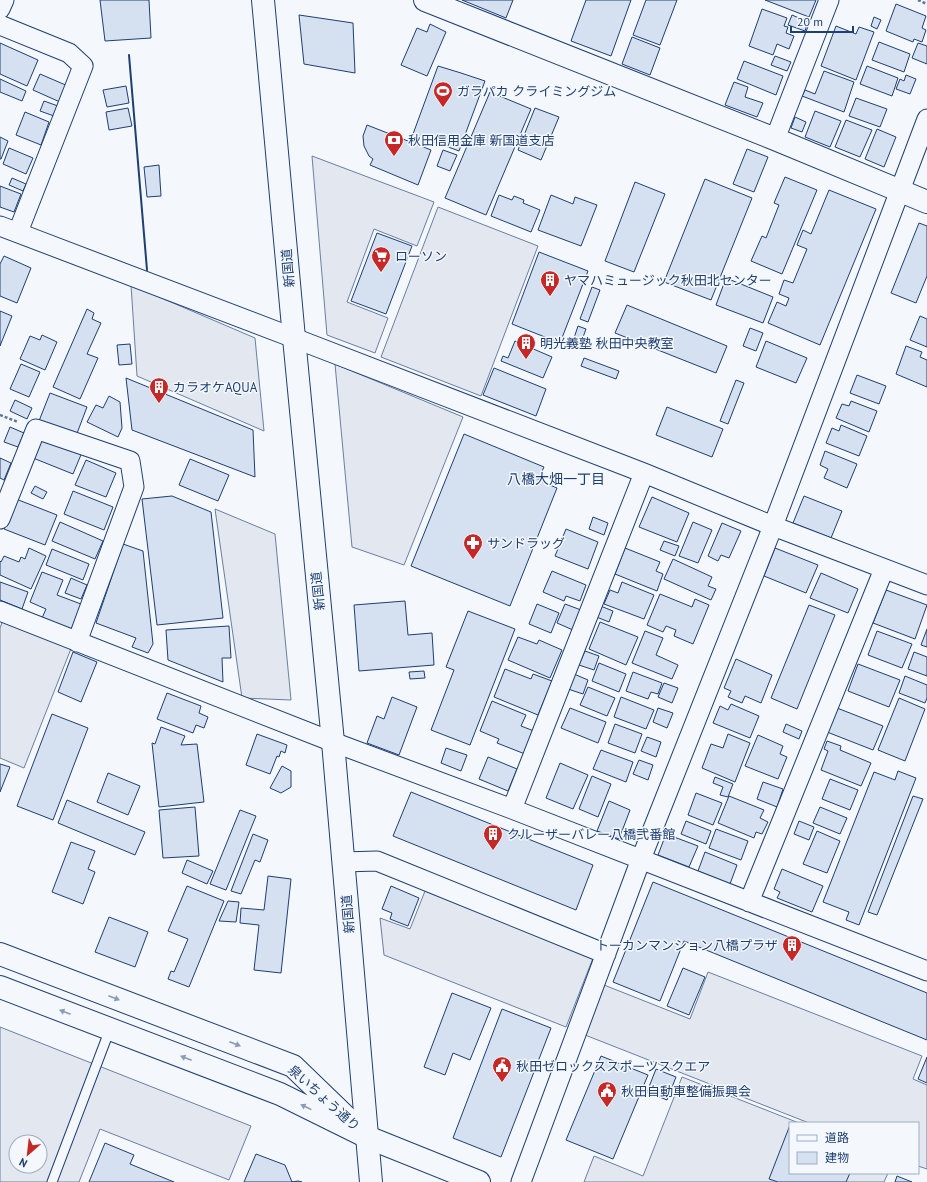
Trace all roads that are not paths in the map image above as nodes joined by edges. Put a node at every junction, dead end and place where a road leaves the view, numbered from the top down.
1 (4, 0) edge
2 (263, 0) edge
3 (425, 0) edge
4 (829, 0) edge
5 (0, 9) edge
6 (0, 25) edge
7 (927, 118) edge
8 (775, 139) junction
9 (900, 191) junction
10 (927, 202) edge
11 (0, 226) edge
12 (18, 232) junction
13 (294, 338) junction
14 (644, 473) junction
15 (0, 519) edge
16 (773, 526) junction
17 (884, 569) junction
18 (927, 585) edge
19 (0, 611) edge
20 (77, 642) junction
21 (333, 742) junction
22 (512, 809) junction
23 (641, 859) junction
24 (343, 862) junction
25 (749, 902) junction
26 (0, 954) edge
27 (606, 954) junction
28 (927, 971) edge
29 (0, 987) edge
30 (110, 1029) junction
31 (367, 1137) junction
32 (52, 1182) edge
33 (371, 1182) edge
34 (479, 1182) edge
35 (521, 1182) edge

1 - 5 street
2 - 13 main road, 新国道
3 - 8 main road
4 - 8 street
6 - 12 street
7 - 9 street
8 - 9 main road
9 - 10 main road
9 - 16 street
11 - 12 street
12 - 13 street
13 - 14 street
13 - 21 main road, 新国道
14 - 16 street
14 - 22 street
15 - 20 street
16 - 17 street
16 - 23 street
17 - 18 street
17 - 25 street
19 - 20 street
20 - 21 street
21 - 22 street
21 - 24 main road, 新国道
22 - 23 street
23 - 25 street
23 - 27 street
24 - 27 street
24 - 31 main road, 新国道
25 - 28 street
26 -> 31 main road, 泉いちょう通り
27 - 35 street
30 -> 29 main road, 泉いちょう通り
31 -> 30 main road, 泉いちょう通り
30 - 32 lane
31 - 33 main road, 新国道
31 - 34 main road

